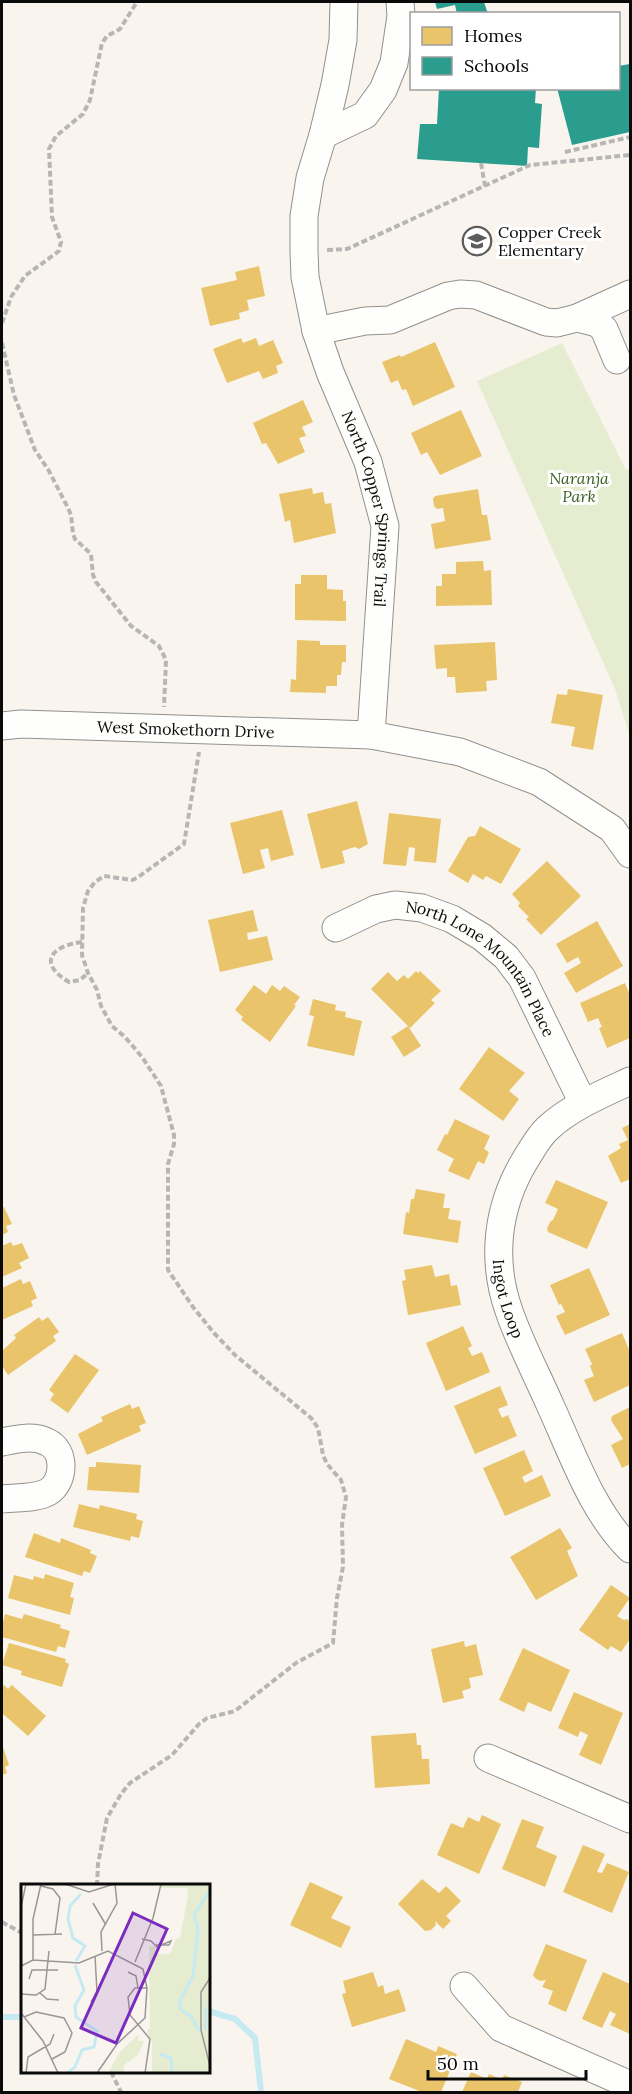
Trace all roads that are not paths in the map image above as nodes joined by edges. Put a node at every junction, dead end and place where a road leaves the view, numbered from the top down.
1 (344, 2) edge
2 (400, 2) edge
3 (323, 135) junction
4 (630, 294) edge
5 (577, 318) junction
6 (316, 331) junction
7 (617, 360) dead end
8 (2, 726) edge
9 (371, 735) junction
10 (630, 854) edge
11 (336, 928) dead end
12 (630, 1081) edge
13 (583, 1103) junction
14 (2, 1442) edge
15 (2, 1483) edge
16 (2, 1500) edge
17 (630, 1549) edge
18 (488, 1758) dead end
19 (630, 1819) edge
20 (464, 1986) dead end
21 (630, 2085) edge

1 - 3 street, North Copper Springs Trail
2 - 3 street
3 - 6 street, North Copper Springs Trail
4 - 5 street
5 - 6 street
5 - 7 street
6 - 9 street, North Copper Springs Trail
8 - 9 street, West Smokethorn Drive
9 - 10 street
11 - 13 street, North Lone Mountain Place
12 - 13 street, Ingot Loop
13 - 17 street, Ingot Loop
14 - 16 street
15 - 16 street
18 - 19 street
20 - 21 street

